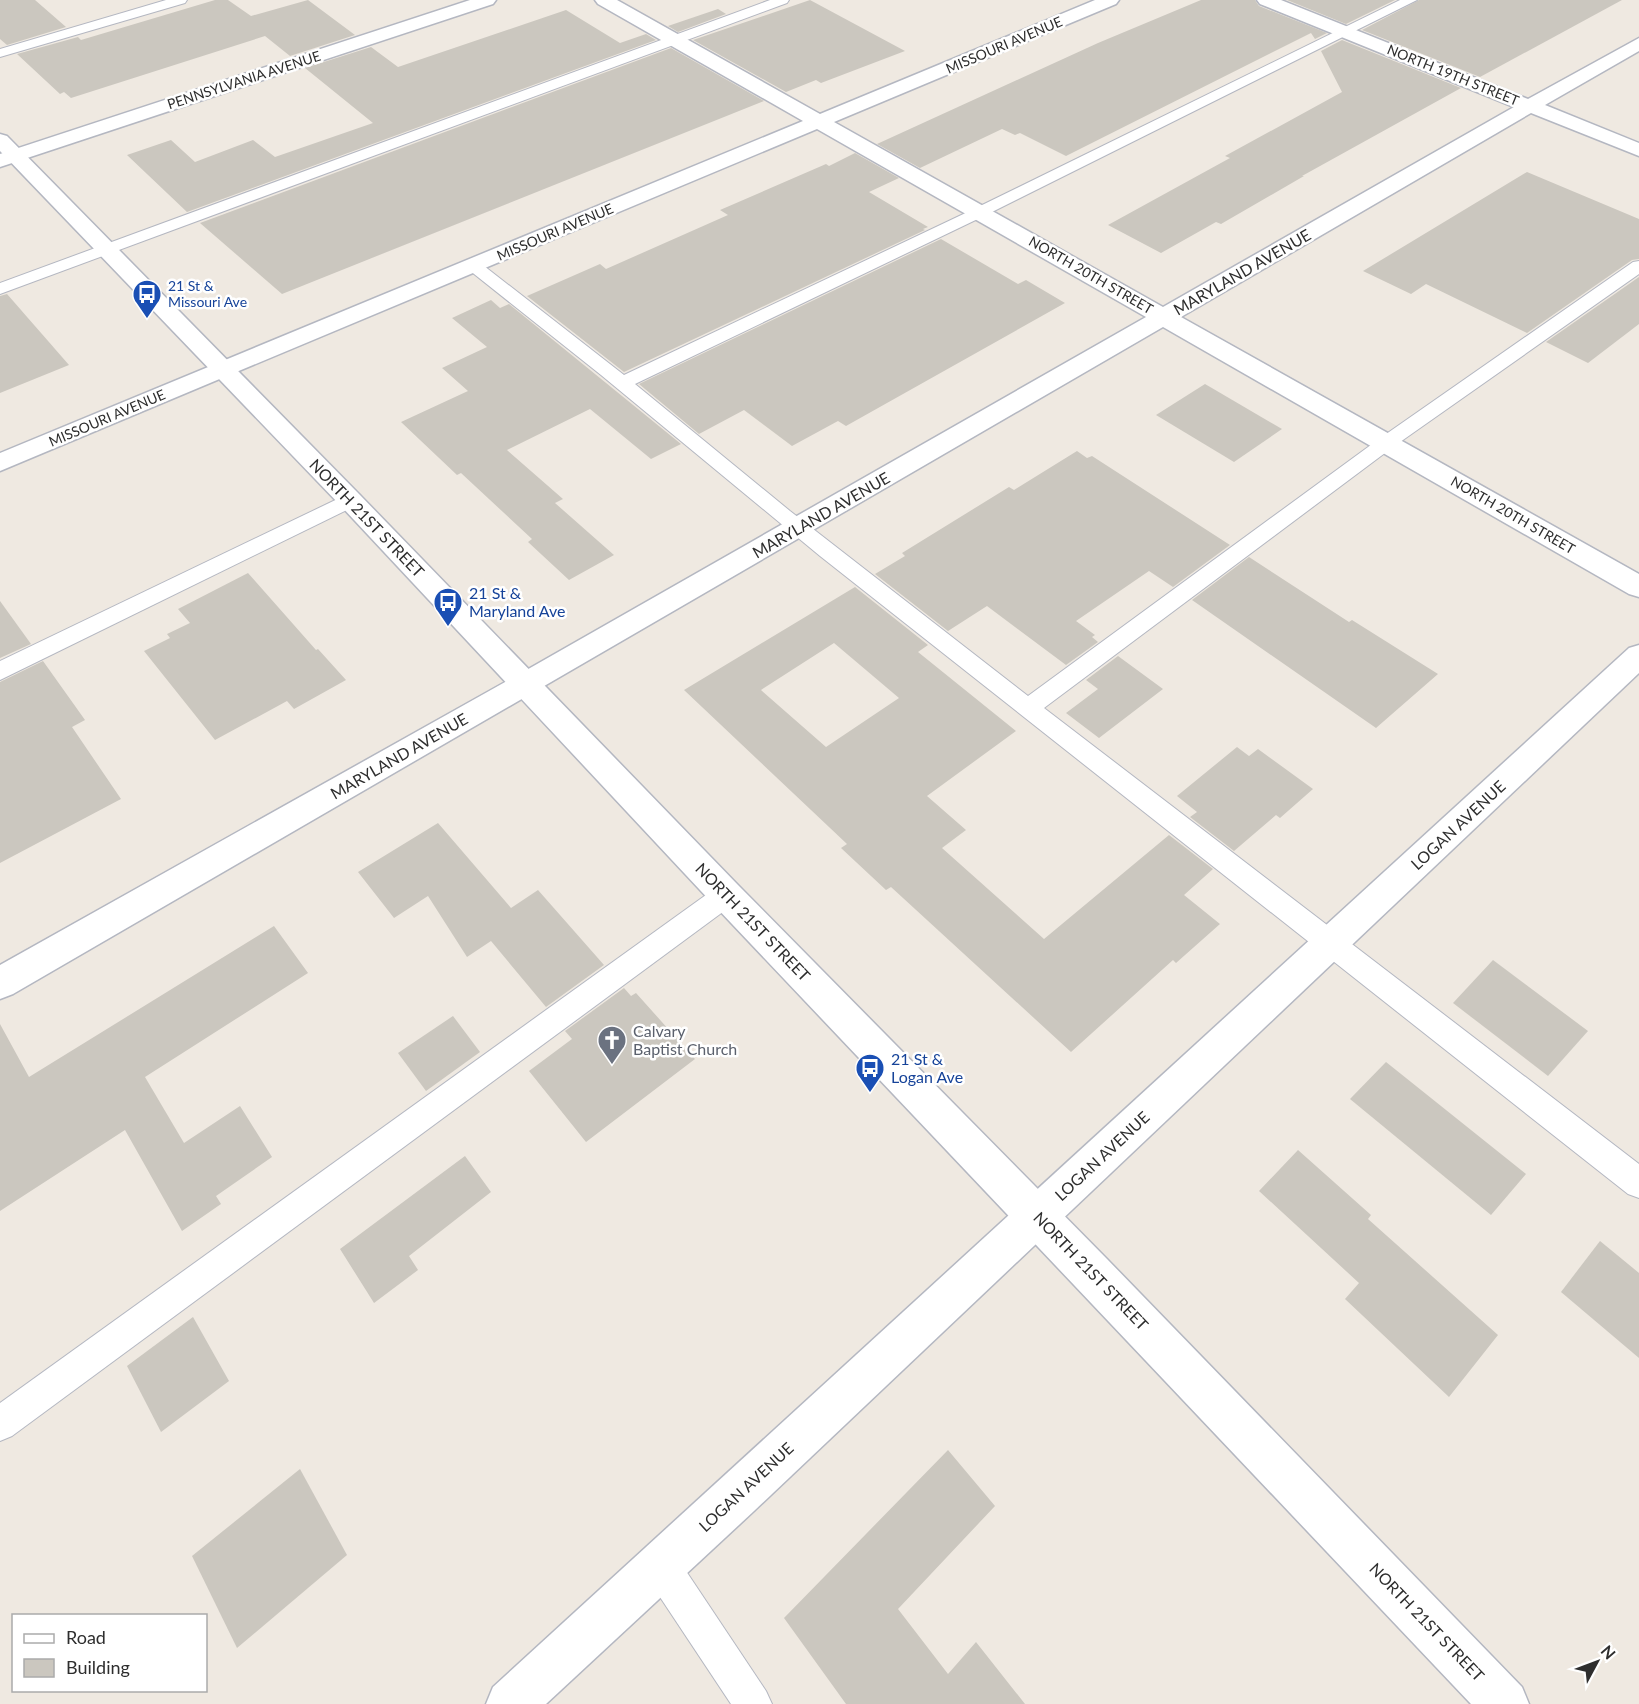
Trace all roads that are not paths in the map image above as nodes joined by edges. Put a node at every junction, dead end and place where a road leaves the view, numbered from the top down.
1 (180, 0) edge
2 (487, 0) edge
3 (604, 0) edge
4 (782, 0) edge
5 (1110, 0) edge
6 (1266, 0) edge
7 (1410, 0) edge
8 (1345, 32) junction
9 (674, 39) junction
10 (1639, 43) edge
11 (0, 53) edge
12 (1528, 106) junction
13 (821, 121) junction
14 (1639, 150) edge
15 (5, 152) edge
16 (980, 212) junction
17 (107, 249) junction
18 (473, 266) junction
19 (1639, 266) edge
20 (0, 289) edge
21 (1166, 317) junction
22 (223, 370) junction
23 (623, 383) junction
24 (1386, 443) junction
25 (0, 463) edge
26 (350, 500) junction
27 (798, 528) junction
28 (1639, 587) edge
29 (1639, 656) edge
30 (0, 671) edge
31 (527, 684) junction
32 (1028, 708) junction
33 (726, 895) junction
34 (1330, 945) junction
35 (0, 983) edge
36 (1639, 1183) edge
37 (1037, 1216) junction
38 (0, 1424) edge
39 (661, 1566) junction
40 (510, 1704) edge
41 (753, 1704) edge
42 (1505, 1704) edge

1 - 11 lane
2 - 15 street, PENNSYLVANIA AVENUE
3 - 9 street, NORTH 20TH STREET
4 - 9 lane
5 - 13 street, MISSOURI AVENUE
6 - 8 street, NORTH 19TH STREET
7 - 8 lane
8 - 12 street, NORTH 19TH STREET
8 - 16 lane
9 - 13 street, NORTH 20TH STREET
9 - 17 lane
10 - 12 street, MARYLAND AVENUE
12 - 14 street, NORTH 19TH STREET
12 - 21 street, MARYLAND AVENUE
13 - 16 street, NORTH 20TH STREET
13 - 18 street, MISSOURI AVENUE
15 - 17 street, NORTH 21ST STREET
16 - 21 street, NORTH 20TH STREET
16 - 23 lane
17 - 20 lane
17 - 22 street, NORTH 21ST STREET
18 - 22 street, MISSOURI AVENUE
18 - 23 lane
19 - 24 lane
21 - 24 street, NORTH 20TH STREET
21 - 27 street, MARYLAND AVENUE
22 - 25 street, MISSOURI AVENUE
22 - 26 street, NORTH 21ST STREET
23 - 27 lane
24 - 28 street, NORTH 20TH STREET
24 - 32 lane
26 - 30 lane
26 - 31 street, NORTH 21ST STREET
27 - 31 street, MARYLAND AVENUE
27 - 32 lane
29 - 34 street, LOGAN AVENUE
31 - 33 street, NORTH 21ST STREET
31 - 35 street, MARYLAND AVENUE
32 - 34 lane
33 - 37 street, NORTH 21ST STREET
33 - 38 lane
34 - 36 lane
34 - 37 street, LOGAN AVENUE
37 - 39 street, LOGAN AVENUE
37 - 42 street, NORTH 21ST STREET
39 - 40 street, LOGAN AVENUE
39 - 41 lane

